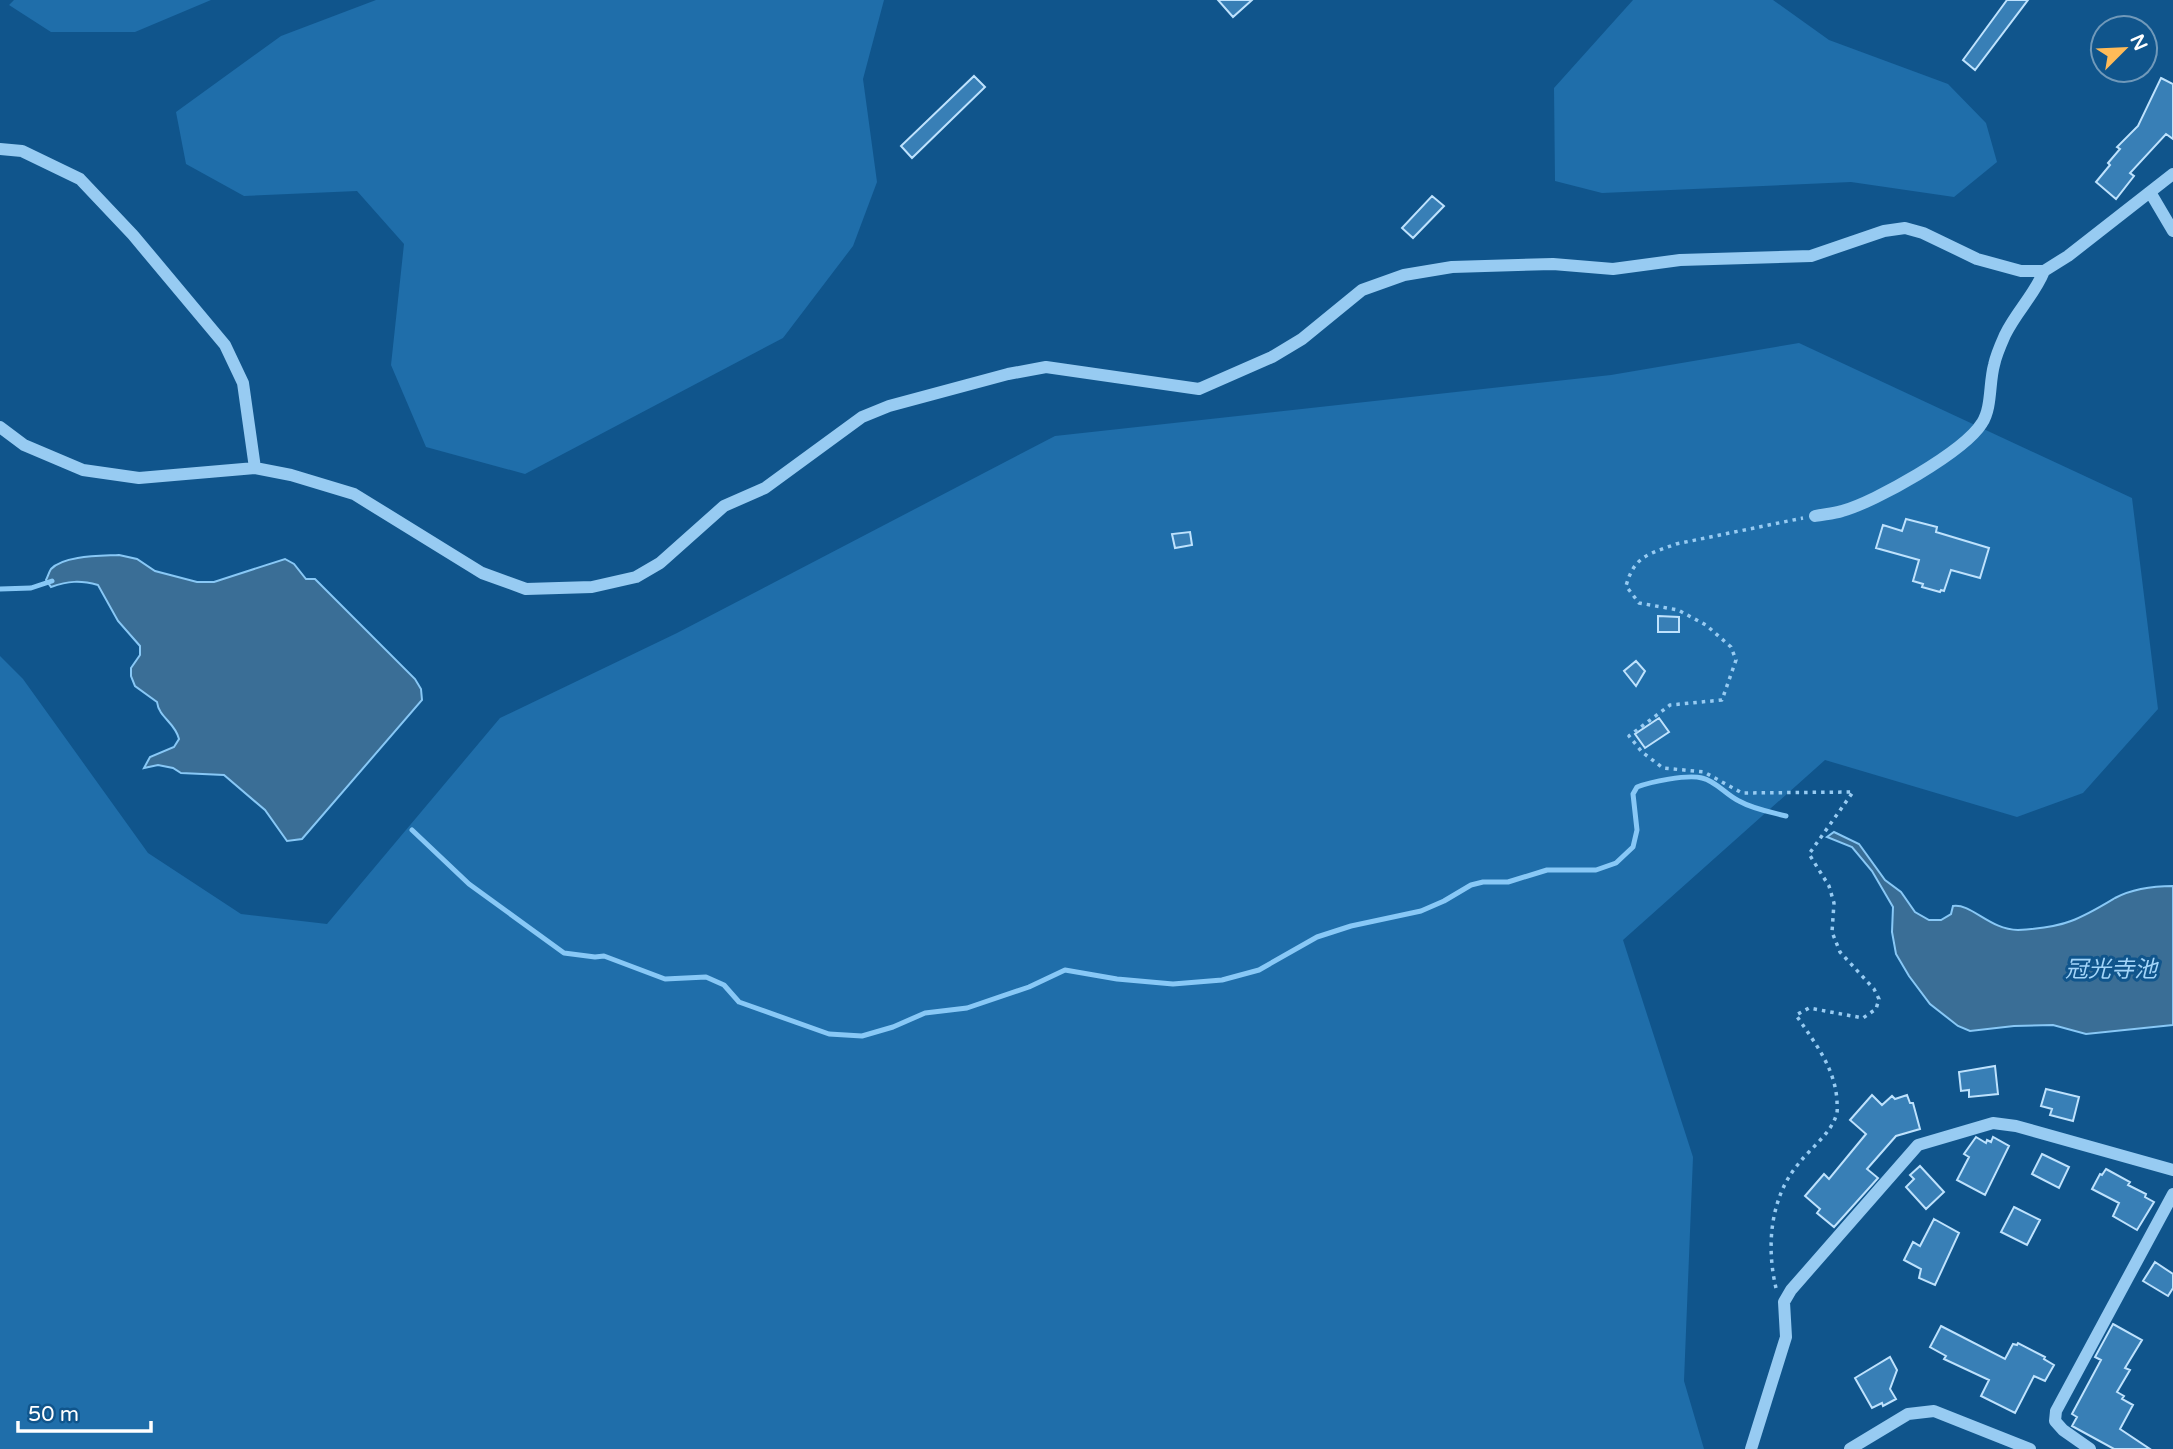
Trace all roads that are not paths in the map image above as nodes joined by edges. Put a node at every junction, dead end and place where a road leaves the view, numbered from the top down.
1 (0, 149) edge
2 (2173, 174) edge
3 (2150, 192) junction
4 (2173, 231) edge
5 (2044, 271) junction
6 (0, 427) edge
7 (255, 468) junction
8 (1815, 516) road end
9 (2173, 1170) edge
10 (2173, 1194) edge
11 (1751, 1449) edge
12 (1850, 1449) edge
13 (2030, 1449) edge
14 (2090, 1449) edge

1 - 7 street
2 - 3 street
3 - 4 street
3 - 5 street
5 - 7 street
5 - 8 street
6 - 7 street
9 - 11 street
10 - 14 street
12 - 13 street

